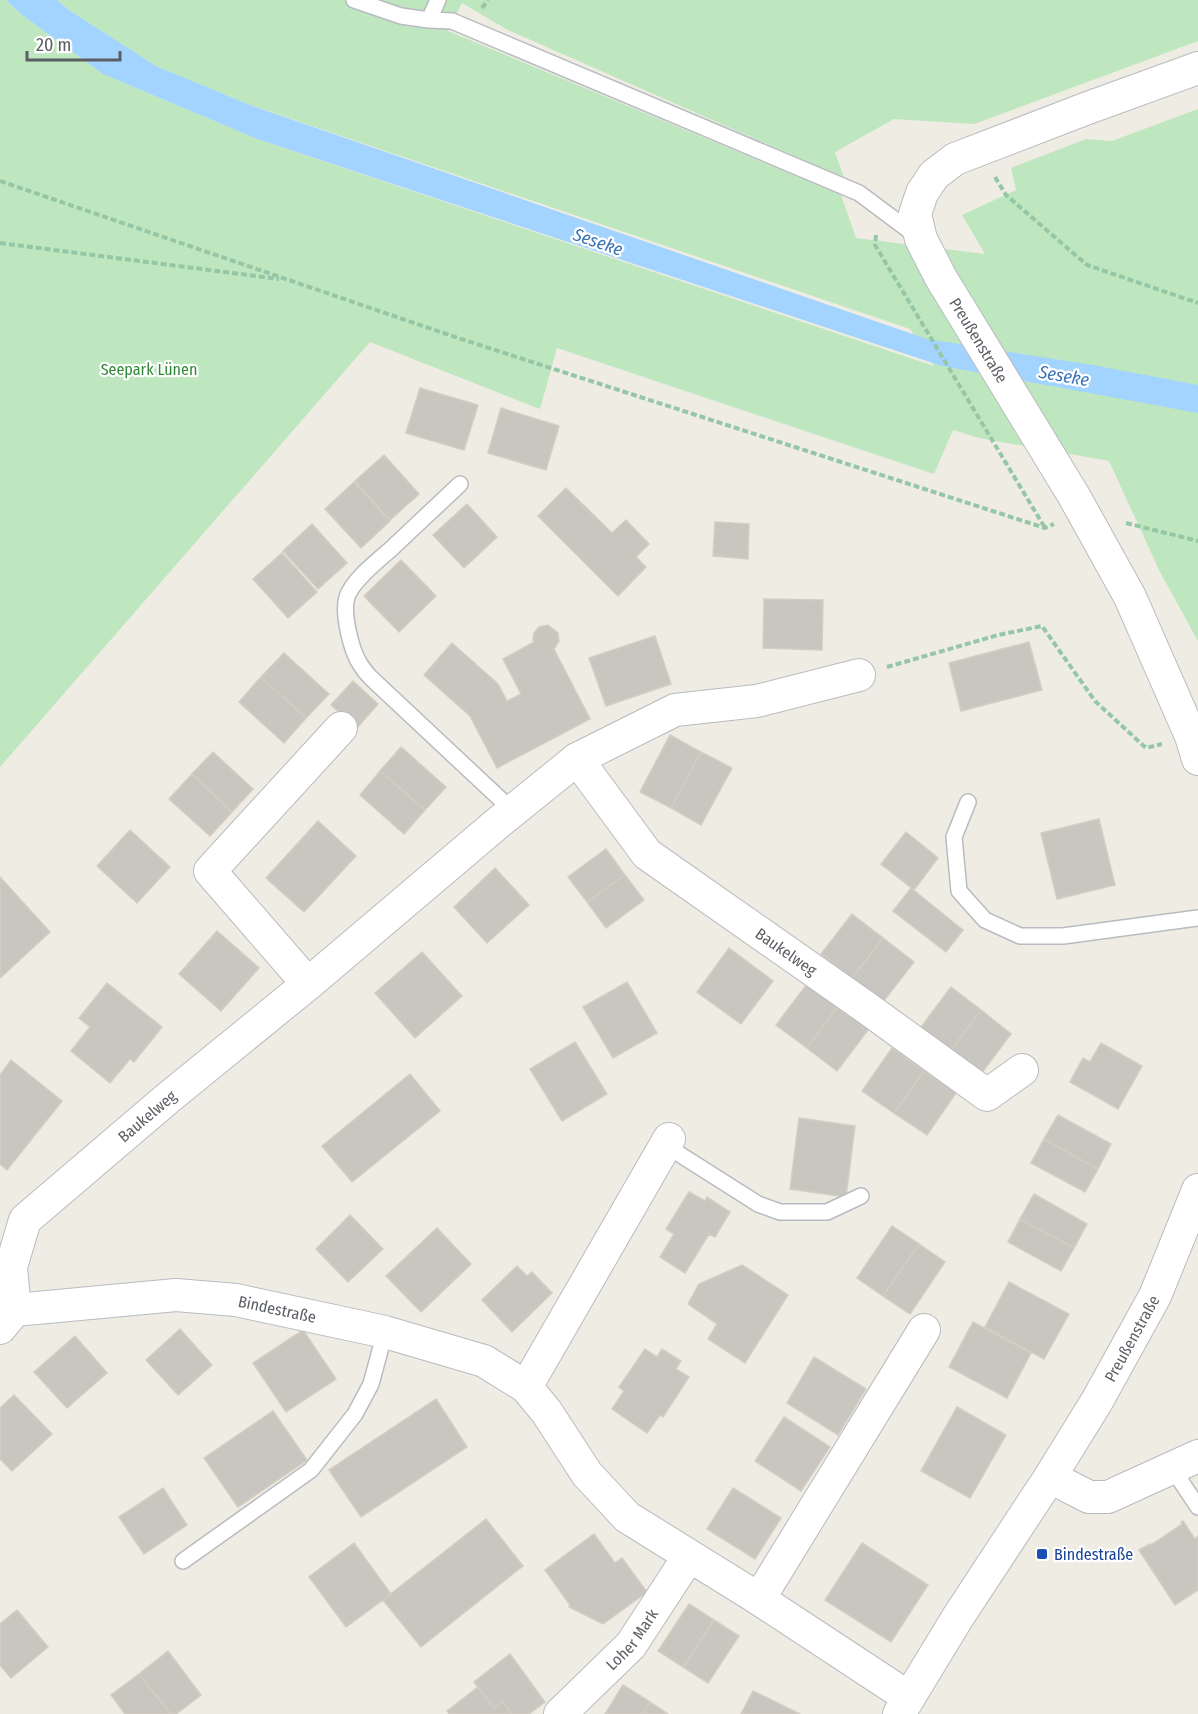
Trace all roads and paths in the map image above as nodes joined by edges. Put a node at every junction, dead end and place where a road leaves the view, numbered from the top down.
1 (354, 0) edge
2 (438, 0) edge
3 (429, 20) junction
4 (1198, 68) edge
5 (990, 170) dead end
6 (0, 182) edge
7 (878, 225) dead end
8 (921, 239) junction
9 (0, 243) edge
10 (288, 280) junction
11 (1198, 303) edge
12 (460, 484) dead end
13 (1078, 504) junction
14 (1045, 528) junction
15 (1198, 541) edge
16 (859, 675) joint
17 (341, 728) dead end
18 (1195, 747) edge
19 (577, 759) junction
20 (968, 802) dead end
21 (513, 811) junction
22 (1198, 918) edge
23 (308, 984) junction
24 (1022, 1070) dead end
25 (667, 1142) joint
26 (1198, 1190) edge
27 (861, 1196) dead end
28 (5, 1267) edge
29 (8, 1319) edge
30 (924, 1330) dead end
31 (385, 1332) junction
32 (526, 1387) junction
33 (1185, 1462) edge
34 (1050, 1477) junction
35 (1198, 1507) edge
36 (689, 1556) junction
37 (183, 1561) dead end
38 (759, 1599) junction
39 (903, 1706) edge
40 (561, 1714) edge

1 - 3 lane
2 - 3 lane
3 - 8 lane
4 - 8 street, Preußenstraße
5 - 11 path
6 - 10 path
7 - 14 path
8 - 13 street, Preußenstraße
9 - 10 path
10 - 14 path
12 - 21 lane
13 - 14 path
13 - 15 path
13 - 18 street, Preußenstraße
16 - 18 path
16 - 19 street, Baukelweg
17 - 23 street
19 - 21 street, Baukelweg
19 - 24 street, Baukelweg
20 - 22 lane
21 - 23 street, Baukelweg
23 - 28 street, Baukelweg
25 - 27 lane
25 - 32 street
26 - 34 street, Preußenstraße
28 - 29 street, Baukelweg
29 - 31 street, Bindestraße
30 - 38 street
31 - 32 street, Bindestraße
31 - 37 lane
32 - 36 street, Bindestraße
33 - 34 street
33 - 35 lane
34 - 39 street, Preußenstraße
36 - 38 street, Bindestraße
36 - 40 street, Loher Mark
38 - 39 street, Bindestraße

